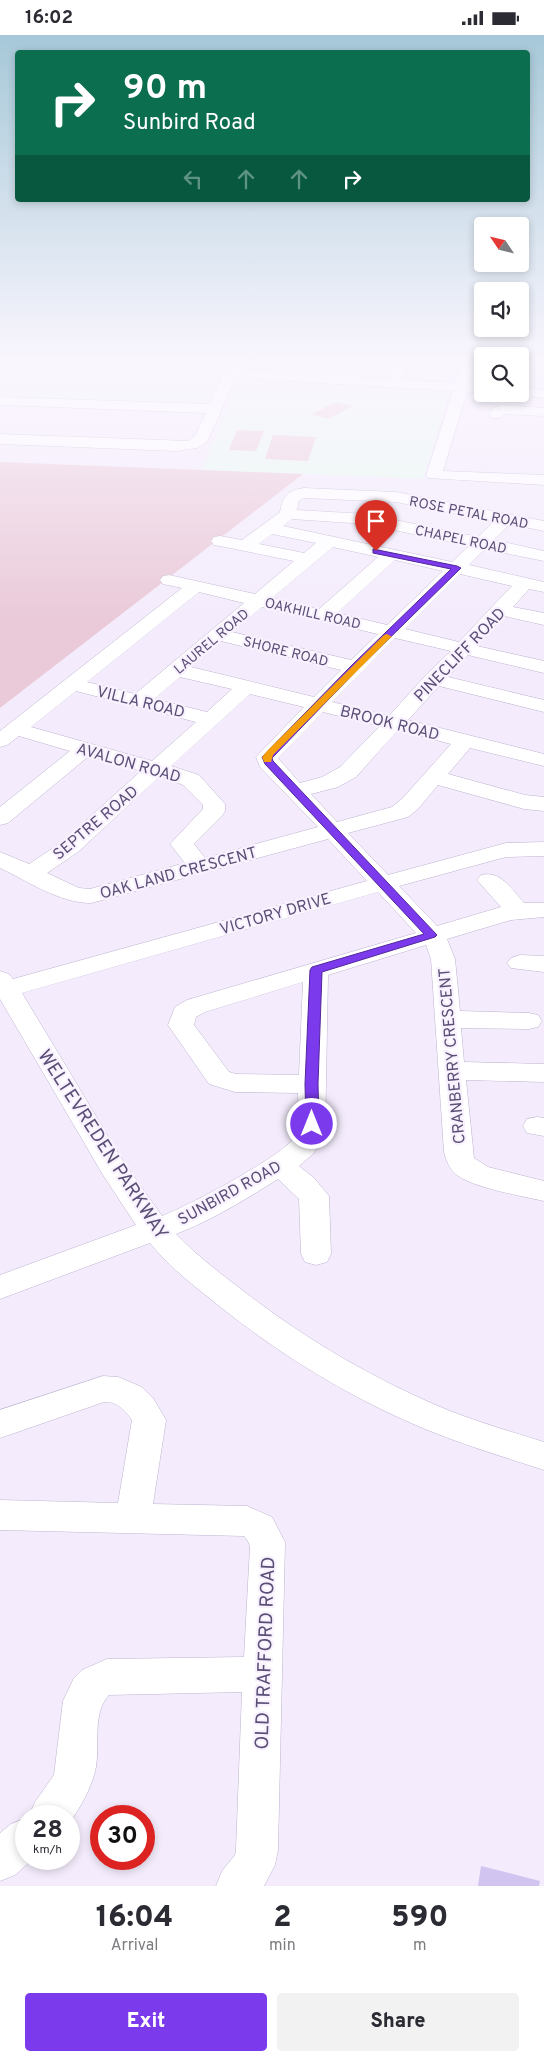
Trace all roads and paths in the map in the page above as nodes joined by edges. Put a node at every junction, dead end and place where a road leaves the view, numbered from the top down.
1 (170, 445) edge
2 (189, 445) edge
3 (443, 445) edge
4 (434, 475) junction
5 (544, 480) edge
6 (420, 502) junction
7 (288, 514) junction
8 (506, 519) junction
9 (544, 527) edge
10 (269, 528) junction
11 (220, 541) dead end
12 (329, 541) junction
13 (482, 543) junction
14 (245, 545) junction
15 (391, 554) junction
16 (544, 556) edge
17 (308, 559) junction
18 (457, 568) junction
19 (169, 580) dead end
20 (534, 585) edge
21 (195, 587) junction
22 (259, 601) junction
23 (501, 610) junction
24 (323, 615) junction
25 (544, 619) edge
26 (393, 632) junction
27 (218, 635) junction
28 (464, 648) junction
29 (355, 667) junction
30 (544, 667) edge
31 (177, 670) junction
32 (433, 679) junction
33 (72, 684) junction
34 (246, 687) junction
35 (139, 701) junction
36 (318, 705) junction
37 (544, 706) edge
38 (210, 719) junction
39 (393, 723) junction
40 (8, 735) edge
41 (465, 741) junction
42 (84, 749) junction
43 (544, 761) edge
44 (157, 768) junction
45 (434, 777) junction
46 (297, 791) junction
47 (544, 804) edge
48 (0, 818) edge
49 (331, 831) junction
50 (544, 849) edge
51 (0, 859) edge
52 (198, 865) junction
53 (30, 873) junction
54 (489, 880) dead end
55 (383, 883) junction
56 (544, 910) edge
57 (518, 911) junction
58 (432, 935) junction
59 (316, 970) junction
60 (4, 984) edge
61 (448, 1019) junction
62 (529, 1021) dead end
63 (452, 1071) junction
64 (544, 1073) edge
65 (312, 1084) junction
66 (279, 1165) junction
67 (544, 1191) edge
68 (155, 1230) junction
69 (316, 1254) dead end
70 (0, 1287) edge
71 (0, 1424) edge
72 (544, 1456) edge
73 (0, 1515) edge
74 (133, 1518) junction
75 (262, 1674) junction
76 (58, 1805) edge
77 (15, 1847) edge
78 (0, 1860) edge
79 (236, 1886) edge

1 - 2 street
3 - 4 street
4 - 5 street
4 - 6 street
6 - 7 street, ROSE PETAL ROAD
6 - 8 street, ROSE PETAL ROAD
7 - 10 street
7 - 13 street, CHAPEL ROAD
8 - 9 street, ROSE PETAL ROAD
8 - 13 street
10 - 12 street
10 - 14 street
11 - 14 street
12 - 15 street
12 - 17 street, LAUREL ROAD
13 - 16 street, CHAPEL ROAD
13 - 18 street
14 - 17 street
15 - 18 street
15 - 24 street
17 - 22 street, LAUREL ROAD
18 - 20 street
18 - 26 street
19 - 21 street, OAKHILL ROAD
20 - 23 street, PINECLIFF ROAD
21 - 22 street, OAKHILL ROAD
21 - 33 street
22 - 24 street, OAKHILL ROAD
22 - 27 street, LAUREL ROAD
23 - 25 street
23 - 28 street, PINECLIFF ROAD
24 - 26 street, OAKHILL ROAD
26 - 28 street, OAKHILL ROAD
26 - 29 street
27 - 29 street, SHORE ROAD
27 - 31 street, LAUREL ROAD
28 - 30 street, OAKHILL ROAD
28 - 32 street, PINECLIFF ROAD
29 - 36 street
31 - 34 street, BROOK ROAD
31 - 35 street, LAUREL ROAD
32 - 37 street
32 - 39 street, PINECLIFF ROAD
33 - 35 street, VILLA ROAD
33 - 40 street
34 - 36 street, BROOK ROAD
34 - 38 street, SEPTRE ROAD
35 - 38 street, VILLA ROAD
36 - 39 street, BROOK ROAD
36 - 46 street, CRANBERRY CRESCENT
38 - 44 street, SEPTRE ROAD
39 - 41 street, BROOK ROAD
39 - 46 street, PINECLIFF ROAD
40 - 42 street, AVALON ROAD
41 - 43 street, BROOK ROAD
41 - 45 street, OAK LAND CRESCENT
42 - 44 street, AVALON ROAD
42 - 48 street
44 - 52 street, AVALON ROAD
44 - 53 street, SEPTRE ROAD
45 - 47 street
45 - 49 street, OAK LAND CRESCENT
46 - 49 street, CRANBERRY CRESCENT
49 - 52 street, OAK LAND CRESCENT
49 - 55 street, CRANBERRY CRESCENT
50 - 55 street, VICTORY DRIVE
51 - 53 street, OAK LAND CRESCENT
52 - 53 street, OAK LAND CRESCENT
54 - 57 street
55 - 58 street, CRANBERRY CRESCENT
55 - 60 street, VICTORY DRIVE
56 - 57 street
57 - 58 street
58 - 59 street
58 - 61 street, CRANBERRY CRESCENT
59 - 65 street, SUNBIRD ROAD
59 - 65 street
60 - 68 street, WELTEVREDEN PARKWAY
61 - 62 street
61 - 63 street, CRANBERRY CRESCENT
63 - 64 street
63 - 67 street, CRANBERRY CRESCENT
65 - 66 street, SUNBIRD ROAD
66 - 68 street, SUNBIRD ROAD
66 - 69 street
68 - 70 street, SUNBIRD ROAD
68 - 72 street, WELTEVREDEN PARKWAY
71 - 74 street
73 - 74 street, OLD TRAFFORD ROAD
74 - 75 street, OLD TRAFFORD ROAD
75 - 76 street
75 - 79 street, OLD TRAFFORD ROAD
77 - 78 street

